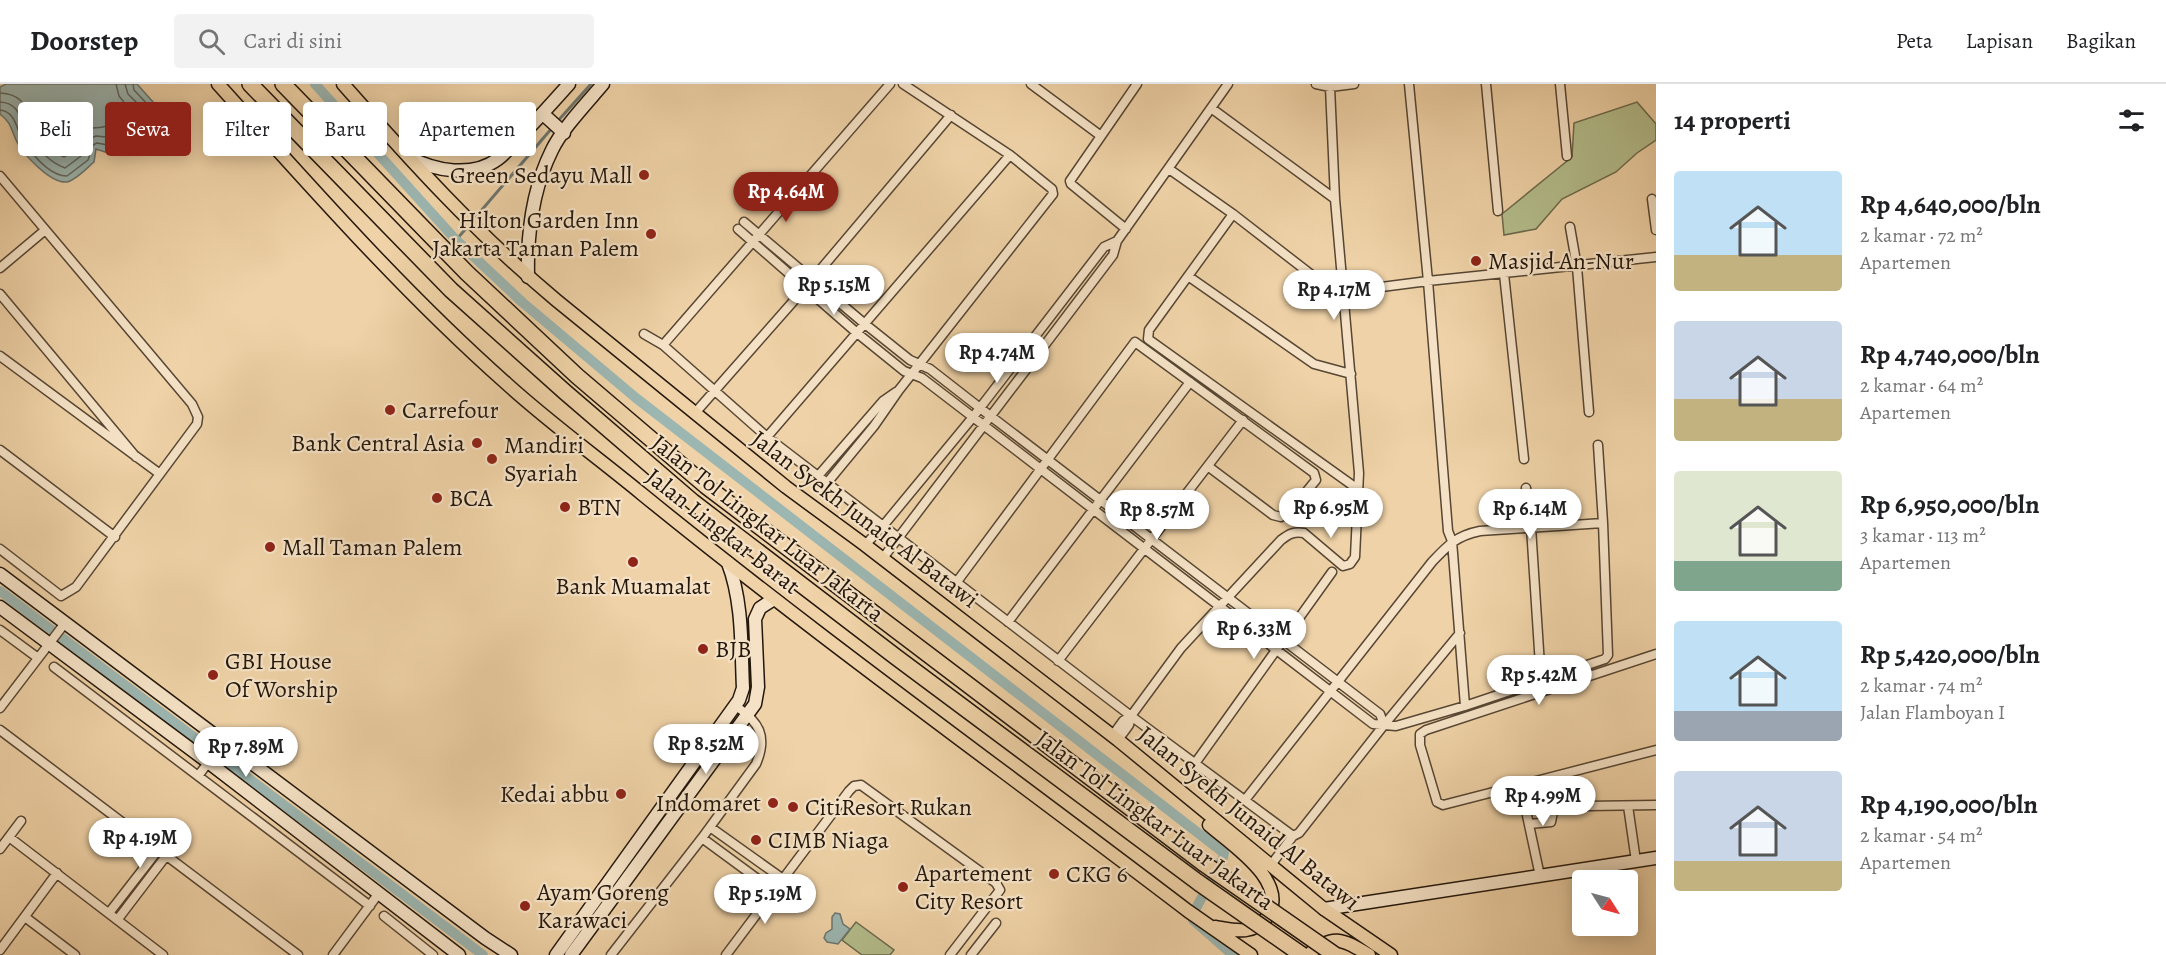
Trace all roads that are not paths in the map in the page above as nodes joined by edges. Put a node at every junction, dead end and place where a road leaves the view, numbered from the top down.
1 (218, 84) edge
2 (250, 84) edge
3 (283, 84) edge
4 (343, 84) edge
5 (569, 84) edge
6 (603, 84) edge
7 (890, 84) edge
8 (903, 84) edge
9 (1031, 84) edge
10 (1137, 84) edge
11 (1228, 84) edge
12 (1316, 84) edge
13 (1354, 84) edge
14 (1409, 84) edge
15 (1486, 84) edge
16 (1560, 84) edge
17 (1330, 87) junction
18 (1211, 108) junction
19 (951, 116) junction
20 (553, 124) junction
21 (536, 135) edge
22 (1101, 136) junction
23 (399, 147) edge
24 (1010, 155) junction
25 (407, 156) joint
26 (503, 156) edge
27 (1567, 156) dead end
28 (1169, 169) junction
29 (0, 176) edge
30 (1335, 199) junction
31 (1652, 199) dead end
32 (1498, 211) dead end
33 (1233, 214) junction
34 (1570, 227) dead end
35 (1126, 229) junction
36 (1656, 230) edge
37 (44, 231) junction
38 (759, 235) junction
39 (1117, 241) junction
40 (752, 242) junction
41 (1656, 257) edge
42 (1577, 267) junction
43 (0, 268) edge
44 (1503, 274) junction
45 (1188, 276) junction
46 (528, 277) junction
47 (811, 280) junction
48 (1428, 281) junction
49 (805, 288) junction
50 (1071, 290) junction
51 (1345, 292) junction
52 (0, 294) edge
53 (1081, 298) junction
54 (864, 324) junction
55 (857, 333) junction
56 (644, 334) dead end
57 (663, 345) junction
58 (0, 356) edge
59 (921, 364) junction
60 (913, 374) junction
61 (1351, 374) junction
62 (1190, 382) junction
63 (899, 390) junction
64 (714, 391) junction
65 (980, 408) junction
66 (1588, 412) dead end
67 (694, 413) junction
68 (990, 415) junction
69 (973, 417) junction
70 (1244, 420) junction
71 (983, 424) junction
72 (767, 437) junction
73 (1598, 445) dead end
74 (0, 450) edge
75 (136, 457) junction
76 (1048, 459) junction
77 (1524, 459) dead end
78 (1209, 466) junction
79 (1041, 469) junction
80 (160, 474) junction
81 (818, 476) junction
82 (827, 483) junction
83 (1526, 488) dead end
84 (1359, 490) junction
85 (1100, 499) junction
86 (1093, 509) junction
87 (1603, 524) junction
88 (883, 526) junction
89 (1531, 527) junction
90 (115, 537) junction
91 (898, 538) junction
92 (1153, 540) junction
93 (1452, 541) junction
94 (865, 545) junction
95 (0, 549) edge
96 (1146, 549) junction
97 (883, 558) junction
98 (728, 563) junction
99 (1332, 572) dead end
100 (0, 574) edge
101 (956, 583) junction
102 (1228, 598) junction
103 (774, 599) junction
104 (1220, 606) junction
105 (0, 607) edge
106 (1008, 622) junction
107 (63, 625) junction
108 (0, 630) edge
109 (1460, 633) junction
110 (51, 641) junction
111 (1284, 641) junction
112 (1277, 650) junction
113 (1656, 654) edge
114 (38, 658) junction
115 (1058, 661) junction
116 (54, 666) dead end
117 (1337, 681) junction
118 (1541, 681) junction
119 (1330, 691) junction
120 (736, 706) junction
121 (1465, 706) junction
122 (0, 708) edge
123 (748, 715) junction
124 (1131, 716) junction
125 (1384, 725) junction
126 (0, 730) edge
127 (1115, 738) junction
128 (221, 745) junction
129 (1656, 750) edge
130 (210, 760) junction
131 (1141, 760) junction
132 (1196, 762) junction
133 (690, 771) junction
134 (198, 776) junction
135 (700, 779) junction
136 (1520, 783) junction
137 (675, 790) junction
138 (686, 798) junction
139 (1245, 800) junction
140 (1656, 805) edge
141 (1628, 806) junction
142 (21, 821) dead end
143 (1529, 824) junction
144 (710, 827) junction
145 (300, 833) junction
146 (1293, 836) junction
147 (9, 837) junction
148 (702, 838) junction
149 (291, 846) junction
150 (0, 849) edge
151 (158, 850) junction
152 (166, 856) junction
153 (1656, 858) edge
154 (1636, 861) junction
155 (1270, 866) junction
156 (57, 873) junction
157 (1540, 876) junction
158 (783, 879) junction
159 (774, 891) junction
160 (379, 893) junction
161 (370, 906) junction
162 (1324, 909) junction
163 (109, 913) junction
164 (384, 916) dead end
165 (25, 917) junction
166 (118, 919) junction
167 (996, 923) dead end
168 (1208, 925) junction
169 (0, 950) edge
170 (160, 954) edge
171 (1367, 954) edge
172 (75, 955) edge
173 (298, 955) edge
174 (333, 955) edge
175 (434, 955) edge
176 (459, 955) edge
177 (511, 955) edge
178 (556, 955) edge
179 (571, 955) edge
180 (611, 955) edge
181 (726, 955) edge
182 (950, 955) edge
183 (971, 955) edge
184 (1251, 955) edge
185 (1302, 955) edge
186 (1308, 955) edge
187 (1334, 955) edge
188 (1391, 955) edge

1 - 98 main road, Jalan Lingkar Barat
2 - 185 highway, Jalan Tol Lingkar Luar Jakarta, bridge
3 - 187 highway, Jalan Tol Lingkar Luar Jakarta, bridge
4 - 23 main road, Jalan Syekh Junaid Al Batawi
5 - 20 street
6 - 20 street
7 - 38 street
8 - 19 street
9 - 22 street
10 - 22 street
11 - 18 street
12 - 17 street
13 - 17 street
14 - 48 street
15 - 32 street
16 - 27 street
17 - 30 street
18 - 28 street
18 - 30 street
19 - 24 street
19 - 47 street
20 - 21 street
20 - 46 street
22 - 35 street
24 - 54 street
24 - 59 street
25 - 26 street
25 - 46 main road, Jalan Syekh Junaid Al Batawi
28 - 33 street
28 - 35 street
29 - 37 street
30 - 51 street
31 - 36 street
33 - 45 street
33 - 51 street
34 - 42 street
35 - 39 street
37 - 43 street
37 - 80 street
38 - 40 street
38 - 40 street
38 - 47 street
39 - 50 street
39 - 53 street
40 - 49 street
40 - 57 street
41 - 42 street
42 - 44 street
42 - 66 street
44 - 48 street
44 - 77 street
45 - 61 street
45 - 84 street
46 - 67 main road, Jalan Syekh Junaid Al Batawi
47 - 49 street
47 - 54 street
48 - 51 street
48 - 93 street
49 - 55 street
49 - 64 street
50 - 53 street
50 - 65 street
51 - 61 street
52 - 75 street
53 - 68 street
54 - 55 street
54 - 59 street
55 - 60 street
55 - 72 street
56 - 57 street
57 - 64 street
58 - 75 street
59 - 60 street
59 - 65 street
60 - 63 street
60 - 69 street
61 - 84 street
62 - 70 street
62 - 76 street
62 - 85 street
63 - 81 street
63 - 82 street
64 - 67 street
64 - 72 street
65 - 68 street
65 - 69 street
67 - 94 main road, Jalan Syekh Junaid Al Batawi
68 - 71 street
68 - 76 street
69 - 71 street
69 - 88 street
70 - 78 street
70 - 78 street
71 - 79 street
71 - 91 street
72 - 81 street
73 - 87 street
74 - 90 street
75 - 80 street
76 - 79 street
76 - 85 street
78 - 92 street
79 - 86 street
79 - 101 street
80 - 90 street
81 - 82 street
82 - 88 street
83 - 89 street
84 - 102 street
85 - 86 street
85 - 92 street
86 - 96 street
86 - 106 street
87 - 89 street
87 - 118 street
88 - 91 street
88 - 94 street
89 - 93 street
89 - 118 street
90 - 95 street
91 - 97 street
91 - 101 street
92 - 96 street
92 - 102 street
93 - 109 street
93 - 117 street
94 - 97 main road, Jalan Syekh Junaid Al Batawi
96 - 104 street
96 - 115 street
97 - 127 main road, Jalan Syekh Junaid Al Batawi
98 - 103 main road, Jalan Lingkar Barat
98 - 120 street
99 - 111 street
100 - 107 street
101 - 106 street
102 - 104 street
102 - 111 street
103 - 123 street
103 - 168 main road, Jalan Lingkar Barat
104 - 112 street
104 - 124 street
105 - 110 street
106 - 115 street
107 - 110 street
107 - 128 street
108 - 114 street
109 - 121 street
109 - 125 street
110 - 114 street
110 - 130 street
111 - 112 street
111 - 117 street
112 - 119 street
112 - 132 street
113 - 136 street
114 - 122 street
115 - 124 street
116 - 134 street
117 - 119 street
117 - 125 street
118 - 121 street
119 - 125 street
119 - 139 street
120 - 123 street
120 - 133 street
121 - 125 street
123 - 135 street
123 - 144 street
124 - 127 street
124 - 132 street
125 - 146 street
126 - 151 street
127 - 131 main road, Jalan Syekh Junaid Al Batawi
128 - 130 street
128 - 177 street
129 - 136 street
130 - 134 street
130 - 145 street
131 - 155 main road, Jalan Syekh Junaid Al Batawi
131 - 168 main road
132 - 139 street
133 - 135 street
133 - 137 street
134 - 149 street
135 - 138 street
136 - 143 street
137 - 138 street
137 - 178 street
138 - 179 street
139 - 146 street
140 - 141 street
141 - 143 street
141 - 154 street
142 - 147 street
143 - 157 street
144 - 148 street
144 - 158 street
145 - 149 street
145 - 160 street
146 - 155 street
147 - 150 street
147 - 156 street
148 - 159 street
148 - 180 street
149 - 161 street
151 - 152 street
151 - 163 street
152 - 166 street
152 - 173 street
153 - 154 street
154 - 157 street
155 - 162 main road, Jalan Syekh Junaid Al Batawi
156 - 163 street
156 - 165 street
157 - 162 street
158 - 159 street
158 - 182 street
159 - 181 street
160 - 161 street
160 - 176 street
161 - 174 street
162 - 188 main road, Jalan Syekh Junaid Al Batawi
163 - 166 street
164 - 175 street
165 - 169 street
165 - 172 street
166 - 170 street
167 - 183 street
168 - 184 main road, Jalan Lingkar Barat
171 - 186 main road
171 - 187 main road

